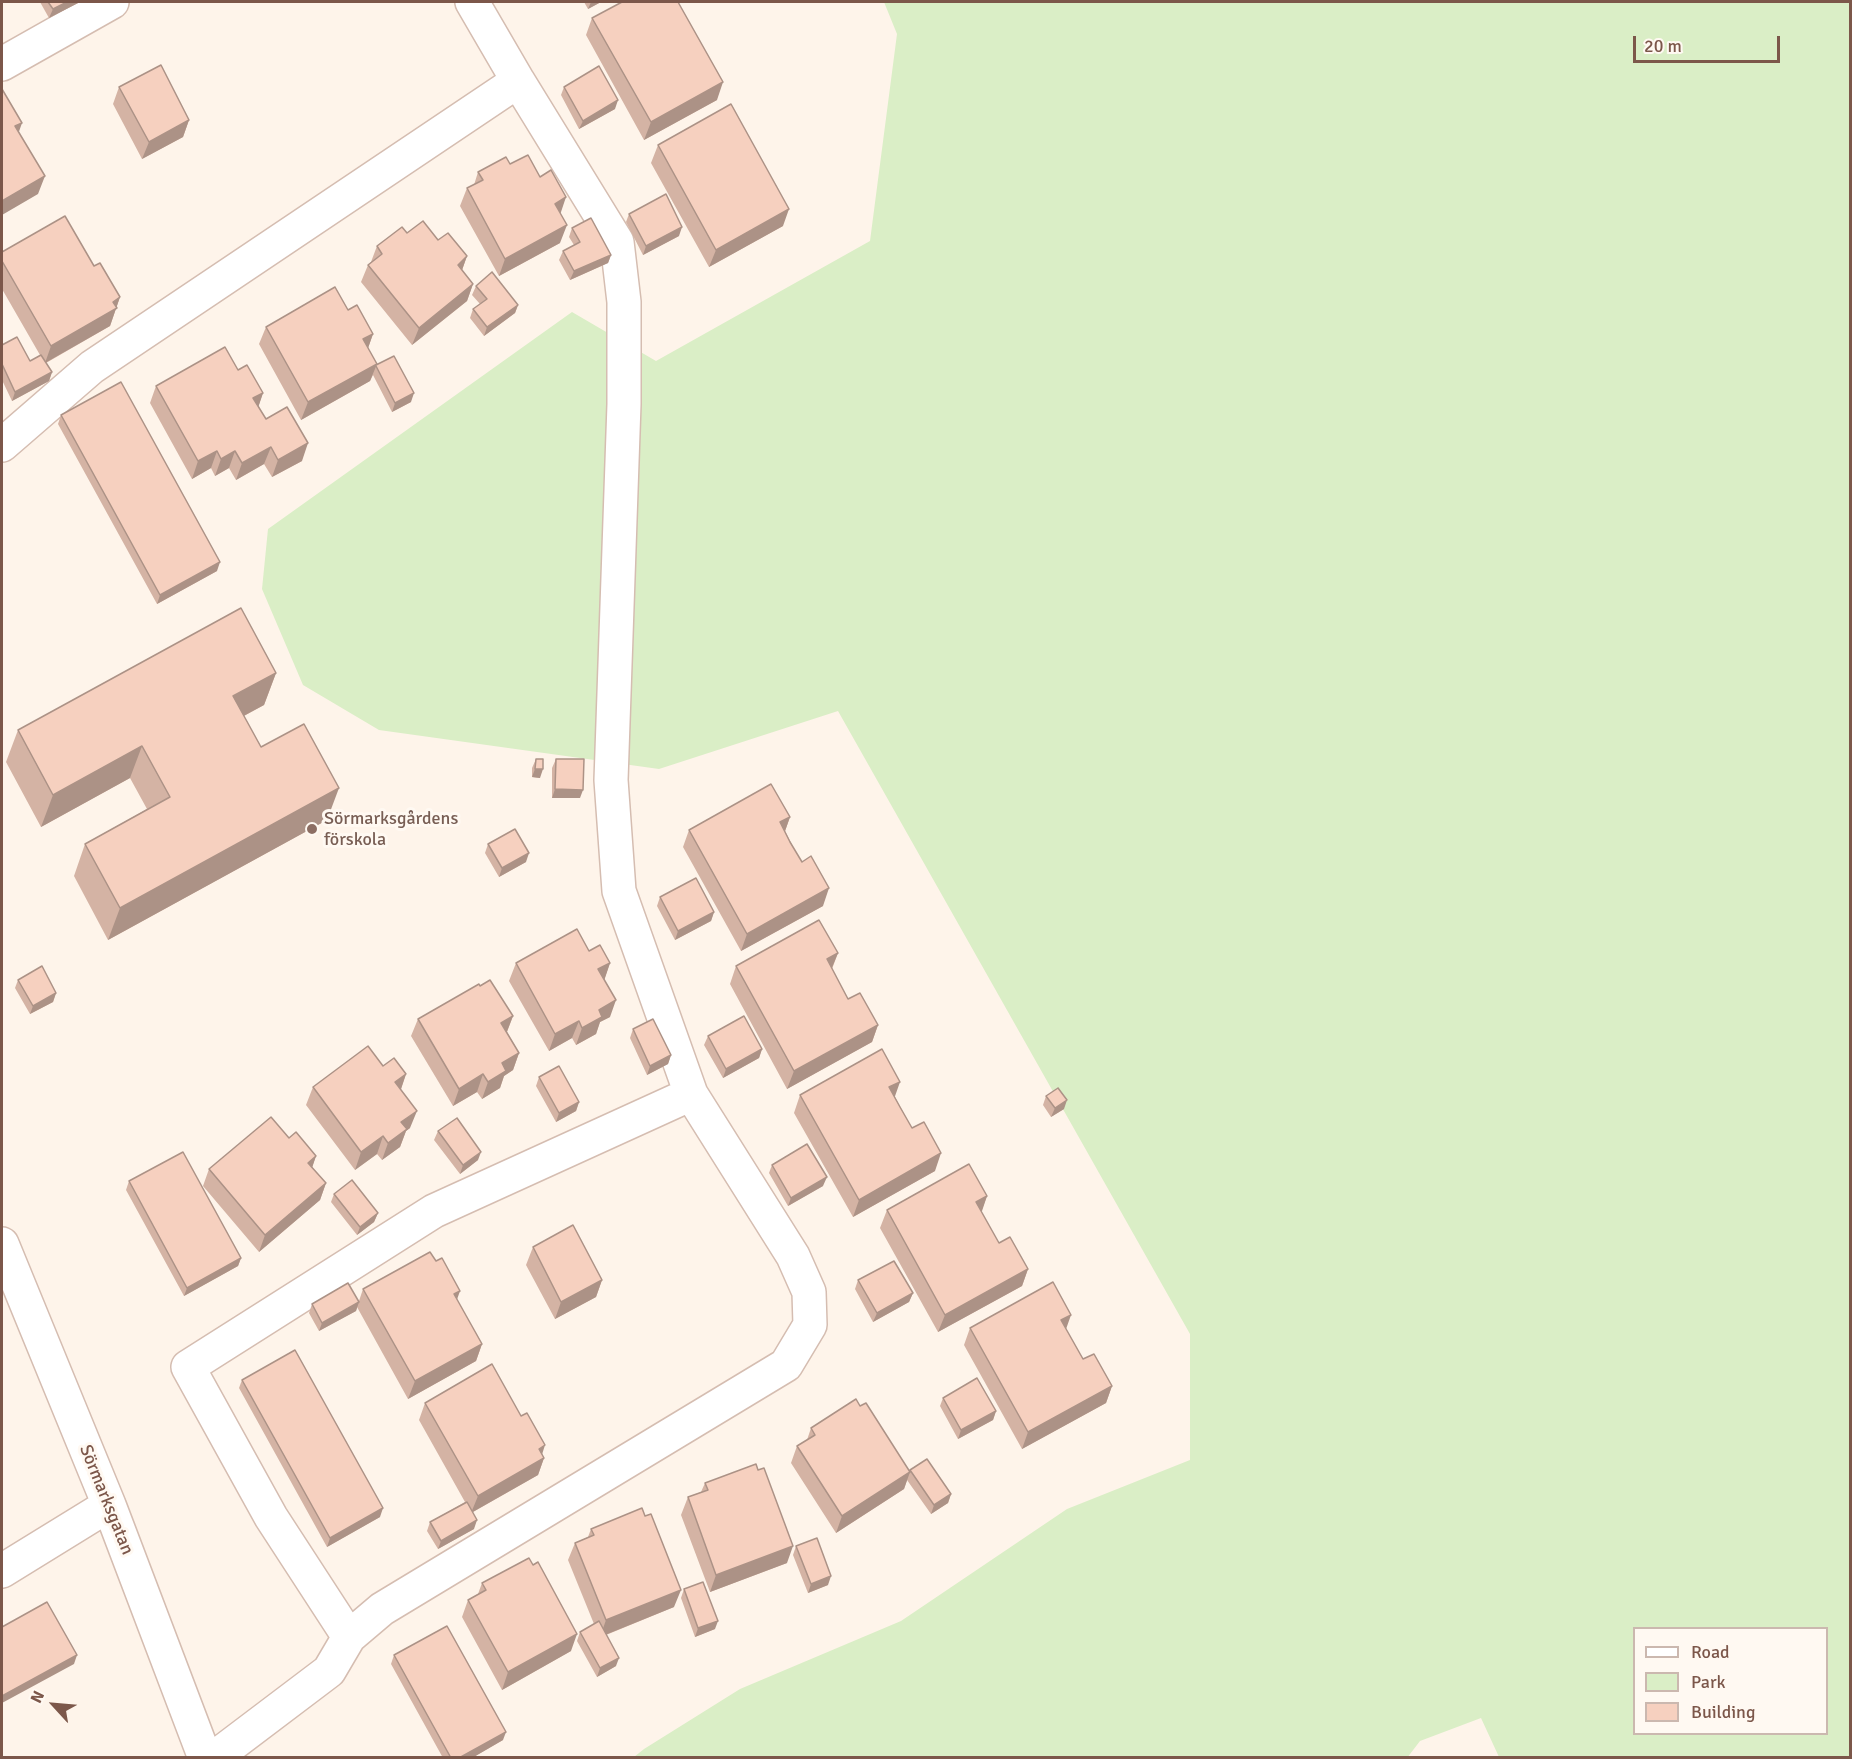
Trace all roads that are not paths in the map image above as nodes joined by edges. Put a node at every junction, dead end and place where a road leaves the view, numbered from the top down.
1 (112, 2) edge
2 (472, 2) edge
3 (2, 64) edge
4 (518, 81) junction
5 (2, 445) edge
6 (691, 1094) junction
7 (2, 1244) edge
8 (109, 1505) junction
9 (2, 1571) edge
10 (349, 1637) junction
11 (205, 1758) edge
12 (214, 1758) edge

1 - 3 street
2 - 4 street
4 - 5 street
4 - 6 street
6 - 10 street
6 - 10 street
7 - 8 street, Sörmarksgatan
8 - 9 street
8 - 11 street, Sörmarksgatan
10 - 12 street

